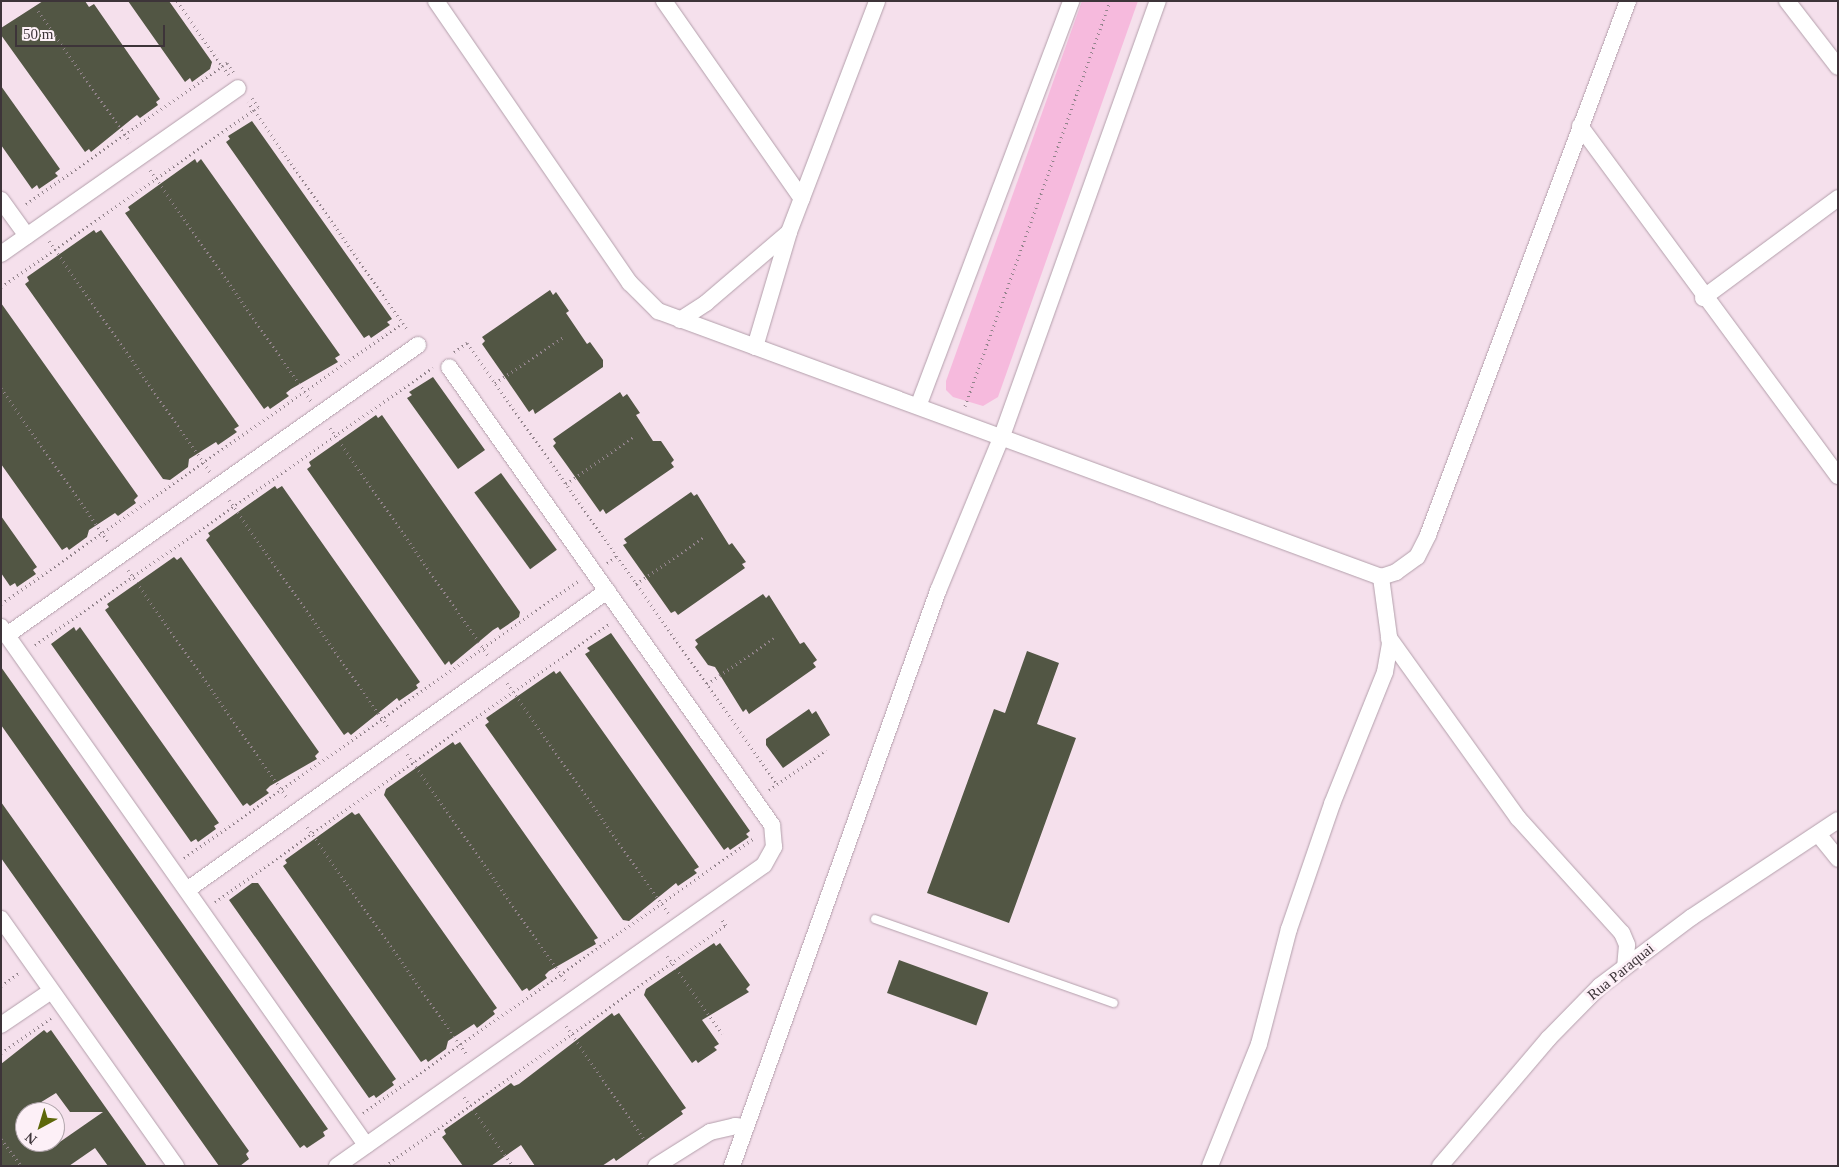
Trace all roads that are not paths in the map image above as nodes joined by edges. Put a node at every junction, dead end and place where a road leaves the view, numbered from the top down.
1 (436, 1) edge
2 (664, 1) edge
3 (877, 1) edge
4 (1071, 1) edge
5 (1158, 1) edge
6 (1628, 1) edge
7 (1787, 1) edge
8 (1838, 67) edge
9 (241, 86) road end
10 (1580, 126) junction
11 (1838, 198) edge
12 (802, 199) junction
13 (1, 200) edge
14 (33, 232) junction
15 (789, 232) junction
16 (1, 254) edge
17 (1703, 298) junction
18 (680, 320) junction
19 (418, 345) road end
20 (755, 347) junction
21 (447, 360) road end
22 (919, 404) junction
23 (1002, 436) junction
24 (1838, 476) edge
25 (1381, 577) junction
26 (607, 591) junction
27 (4, 631) edge
28 (1389, 638) junction
29 (1838, 820) edge
30 (1818, 834) junction
31 (1838, 860) edge
32 (187, 890) junction
33 (1, 919) edge
34 (875, 919) dead end
35 (1625, 966) junction
36 (51, 991) junction
37 (1114, 1003) dead end
38 (1, 1025) edge
39 (746, 1127) junction
40 (366, 1145) junction
41 (176, 1166) edge
42 (337, 1166) edge
43 (656, 1166) edge
44 (732, 1166) edge
45 (1210, 1166) edge
46 (1440, 1166) edge

1 - 18 street
2 - 12 street
3 - 12 street
4 - 22 street
5 - 23 street
6 - 10 street
7 - 8 street
9 - 14 street
10 - 17 street
10 - 25 street
11 - 17 street
12 - 15 street
13 - 14 street
14 - 16 street
15 - 18 street
15 - 20 street
17 - 24 street
18 - 20 street
19 - 27 street
20 - 22 street
21 - 26 street
22 - 23 street
23 - 25 street
23 - 39 street
25 - 28 street
26 - 32 street
26 - 40 street
27 - 32 street
28 - 35 street
28 - 45 street
29 - 30 street, Rua Paraquai
30 - 31 street
30 - 35 street, Rua Paraquai
32 - 40 street
33 - 36 street
34 - 37 lane
35 - 46 street, Rua Paraquai
36 - 38 street
36 - 41 street
39 - 43 street
39 - 44 street
40 - 42 street

